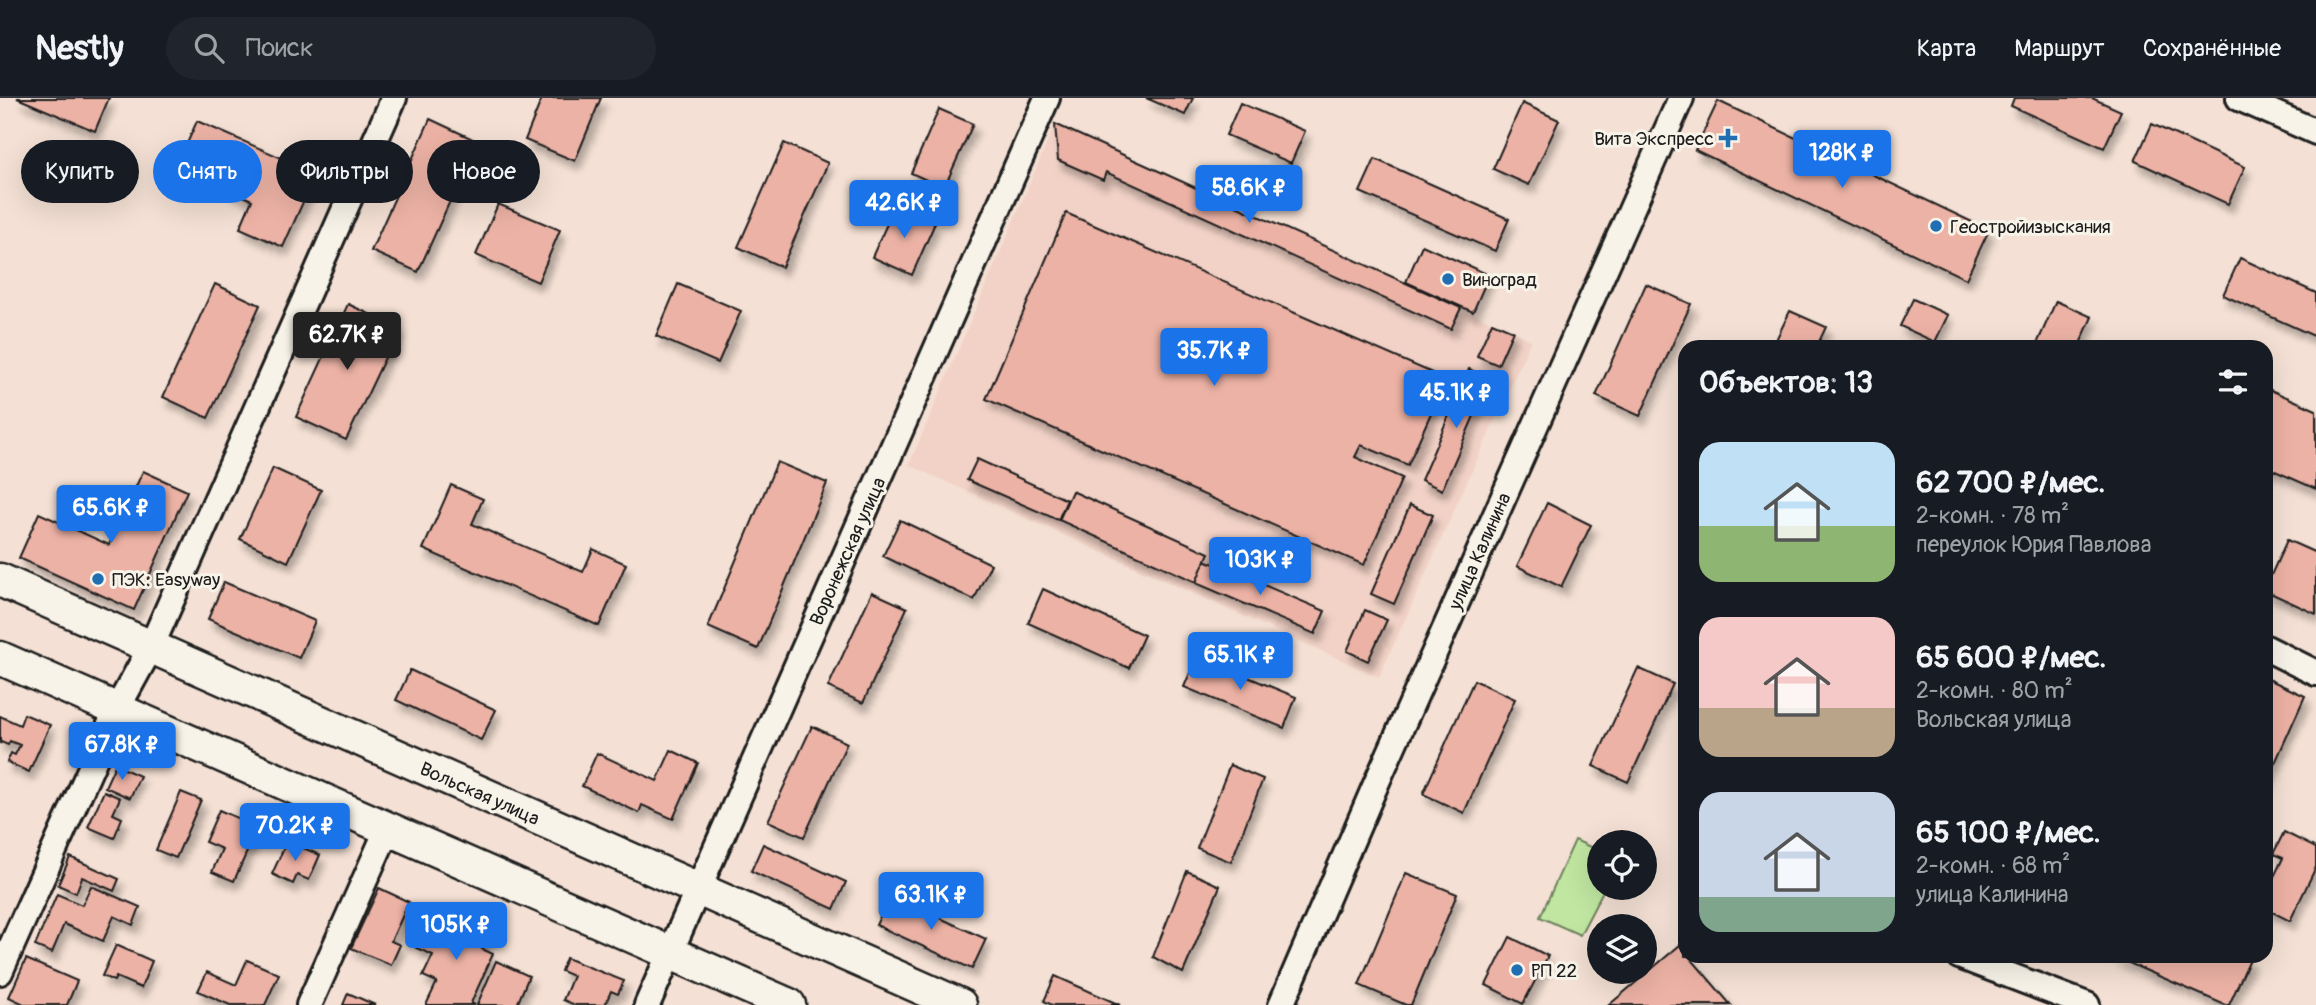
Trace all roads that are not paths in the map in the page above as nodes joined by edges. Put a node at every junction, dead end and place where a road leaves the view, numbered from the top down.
1 (394, 98) edge
2 (1047, 98) edge
3 (1681, 98) edge
4 (2255, 101) edge
5 (2316, 132) edge
6 (0, 580) edge
7 (150, 647) junction
8 (2273, 652) edge
9 (0, 658) edge
10 (2316, 673) edge
11 (117, 709) junction
12 (388, 828) junction
13 (698, 889) junction
14 (670, 953) junction
15 (1977, 963) edge
16 (0, 972) edge
17 (309, 1005) edge
18 (647, 1005) edge
19 (789, 1005) edge
20 (960, 1005) edge
21 (1281, 1005) edge
22 (2087, 1005) edge

1 - 7 street
2 - 13 street, Воронежская улица
3 - 21 street, улица Калинина
4 - 5 street
6 - 7 main road, Вольская улица
7 - 11 street
7 - 13 main road, Вольская улица
8 - 10 street
9 - 11 main road
11 - 12 main road
11 - 16 street
12 - 14 main road
12 - 17 street
13 - 14 street, Воронежская улица
13 - 20 main road, Вольская улица
14 - 18 street, Воронежская улица
14 - 19 main road
15 - 22 street

